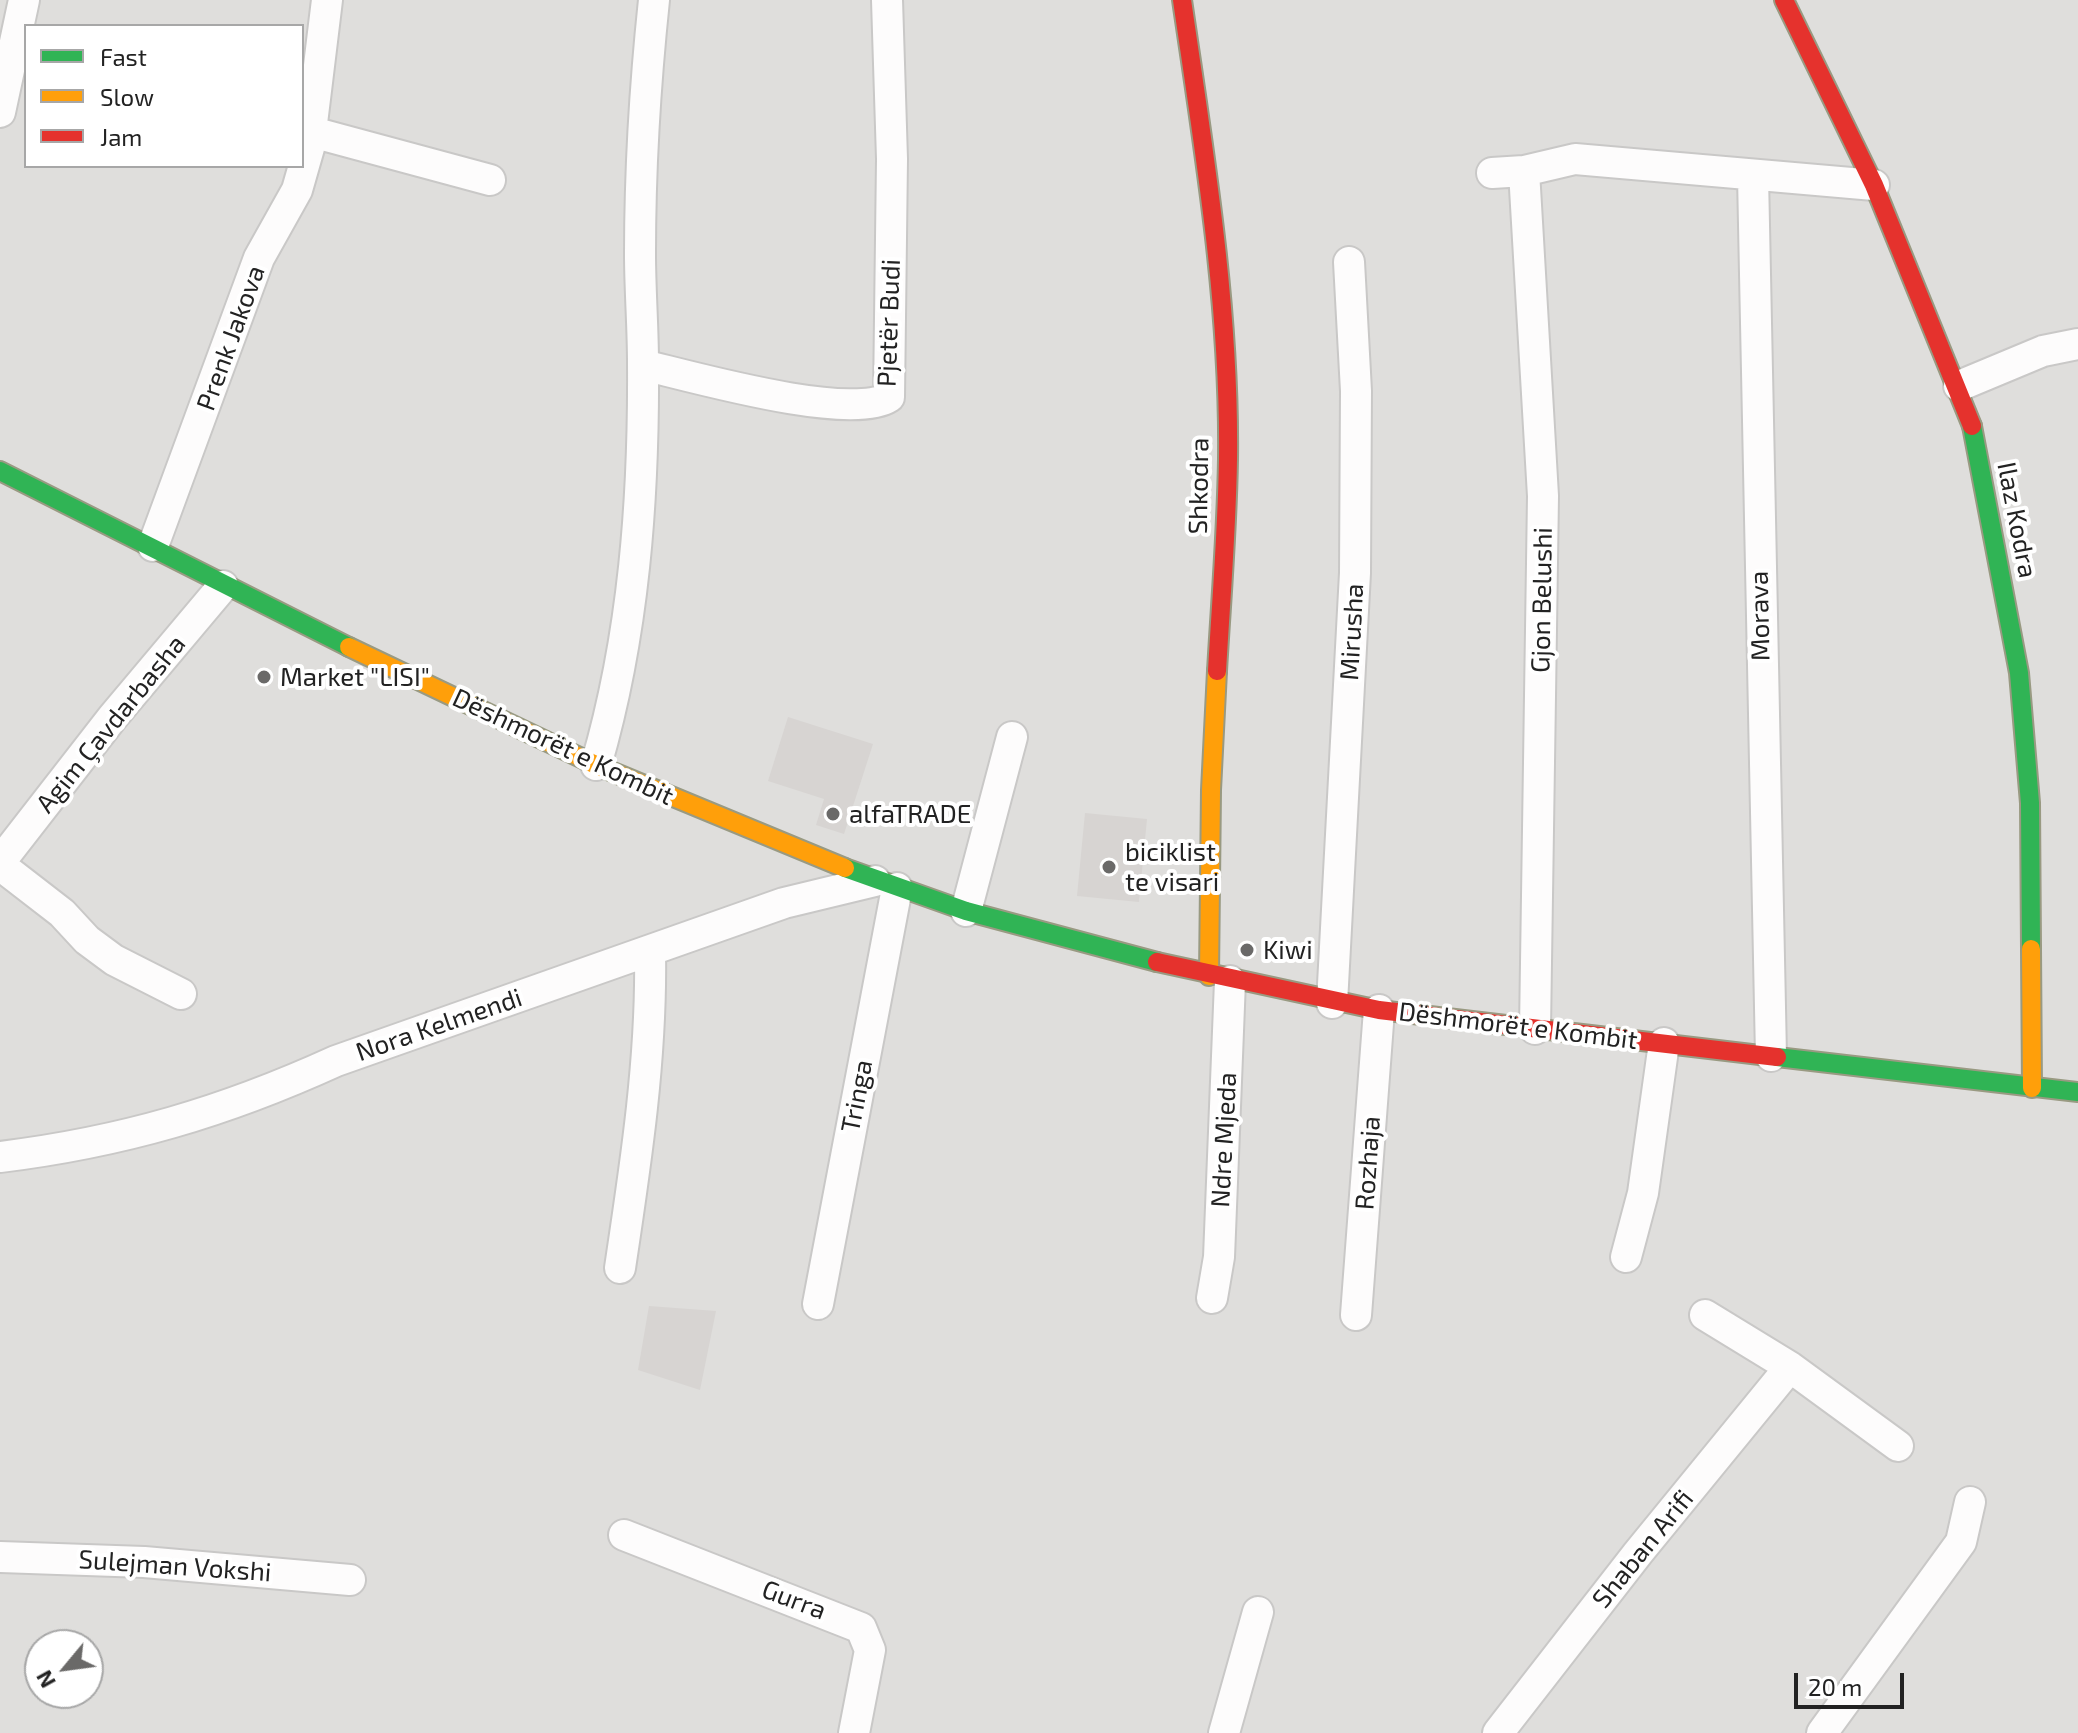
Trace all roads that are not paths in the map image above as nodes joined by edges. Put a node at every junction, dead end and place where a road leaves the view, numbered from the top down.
1 (24, 0) edge
2 (327, 0) edge
3 (654, 0) edge
4 (887, 0) edge
5 (1182, 0) edge
6 (1784, 0) edge
7 (0, 112) edge
8 (312, 132) junction
9 (304, 163) edge
10 (303, 168) edge
11 (1524, 171) junction
12 (1492, 173) dead end
13 (1753, 176) junction
14 (490, 180) dead end
15 (1874, 185) junction
16 (1349, 262) dead end
17 (2078, 344) edge
18 (643, 365) junction
19 (1959, 386) junction
20 (6, 484) edge
21 (153, 546) junction
22 (223, 586) junction
23 (1012, 737) dead end
24 (596, 765) junction
25 (0, 863) edge
26 (886, 885) junction
27 (966, 911) junction
28 (650, 951) junction
29 (1220, 978) junction
30 (181, 994) dead end
31 (1332, 1003) junction
32 (1379, 1010) junction
33 (1535, 1029) junction
34 (1664, 1043) junction
35 (1771, 1056) junction
36 (2032, 1088) junction
37 (2078, 1092) edge
38 (0, 1157) edge
39 (1626, 1257) dead end
40 (620, 1268) dead end
41 (1212, 1298) dead end
42 (818, 1304) dead end
43 (1356, 1315) dead end
44 (1705, 1315) dead end
45 (1790, 1367) junction
46 (1898, 1446) dead end
47 (1970, 1502) dead end
48 (624, 1535) dead end
49 (0, 1557) edge
50 (350, 1580) dead end
51 (1258, 1612) dead end
52 (854, 1733) edge
53 (1224, 1733) edge
54 (1498, 1733) edge
55 (1822, 1733) edge

1 - 7 street
2 - 8 street, Prenk Jakova
3 - 18 street
4 - 18 street, Pjetër Budi
5 - 29 main road, Shkodra
6 - 15 main road, Ilaz Kodra
8 - 9 street, Prenk Jakova
8 - 14 street
10 - 21 street, Prenk Jakova
11 - 12 street
11 - 13 street
11 - 33 street, Gjon Belushi
13 - 15 street
13 - 35 street, Morava
15 - 19 main road, Ilaz Kodra
16 - 31 street, Mirusha
17 - 19 street
18 - 24 street
19 - 36 main road, Ilaz Kodra
20 - 21 main road, Dëshmorët e Kombit
21 - 22 main road, Dëshmorët e Kombit
22 - 24 main road, Dëshmorët e Kombit
22 - 25 street, Agim Çavdarbasha
23 - 27 street
24 - 26 main road, Dëshmorët e Kombit
25 - 30 street, Agim Çavdarbasha
26 - 27 main road, Dëshmorët e Kombit
26 - 28 street, Nora Kelmendi
26 - 42 street, Tringa
27 - 29 main road, Dëshmorët e Kombit
28 - 38 street, Nora Kelmendi
28 - 40 street
29 - 31 main road, Dëshmorët e Kombit
29 - 41 street, Ndre Mjeda
31 - 32 main road, Dëshmorët e Kombit
32 - 33 main road, Dëshmorët e Kombit
32 - 43 street, Rozhaja
33 - 34 main road, Dëshmorët e Kombit
34 - 35 main road, Dëshmorët e Kombit
34 - 39 street
35 - 36 main road, Dëshmorët e Kombit
36 - 37 main road, Dëshmorët e Kombit
44 - 45 street
45 - 46 street
45 - 54 street, Shaban Arifi
47 - 55 street
48 - 52 street, Gurra
49 - 50 street, Sulejman Vokshi
51 - 53 street

